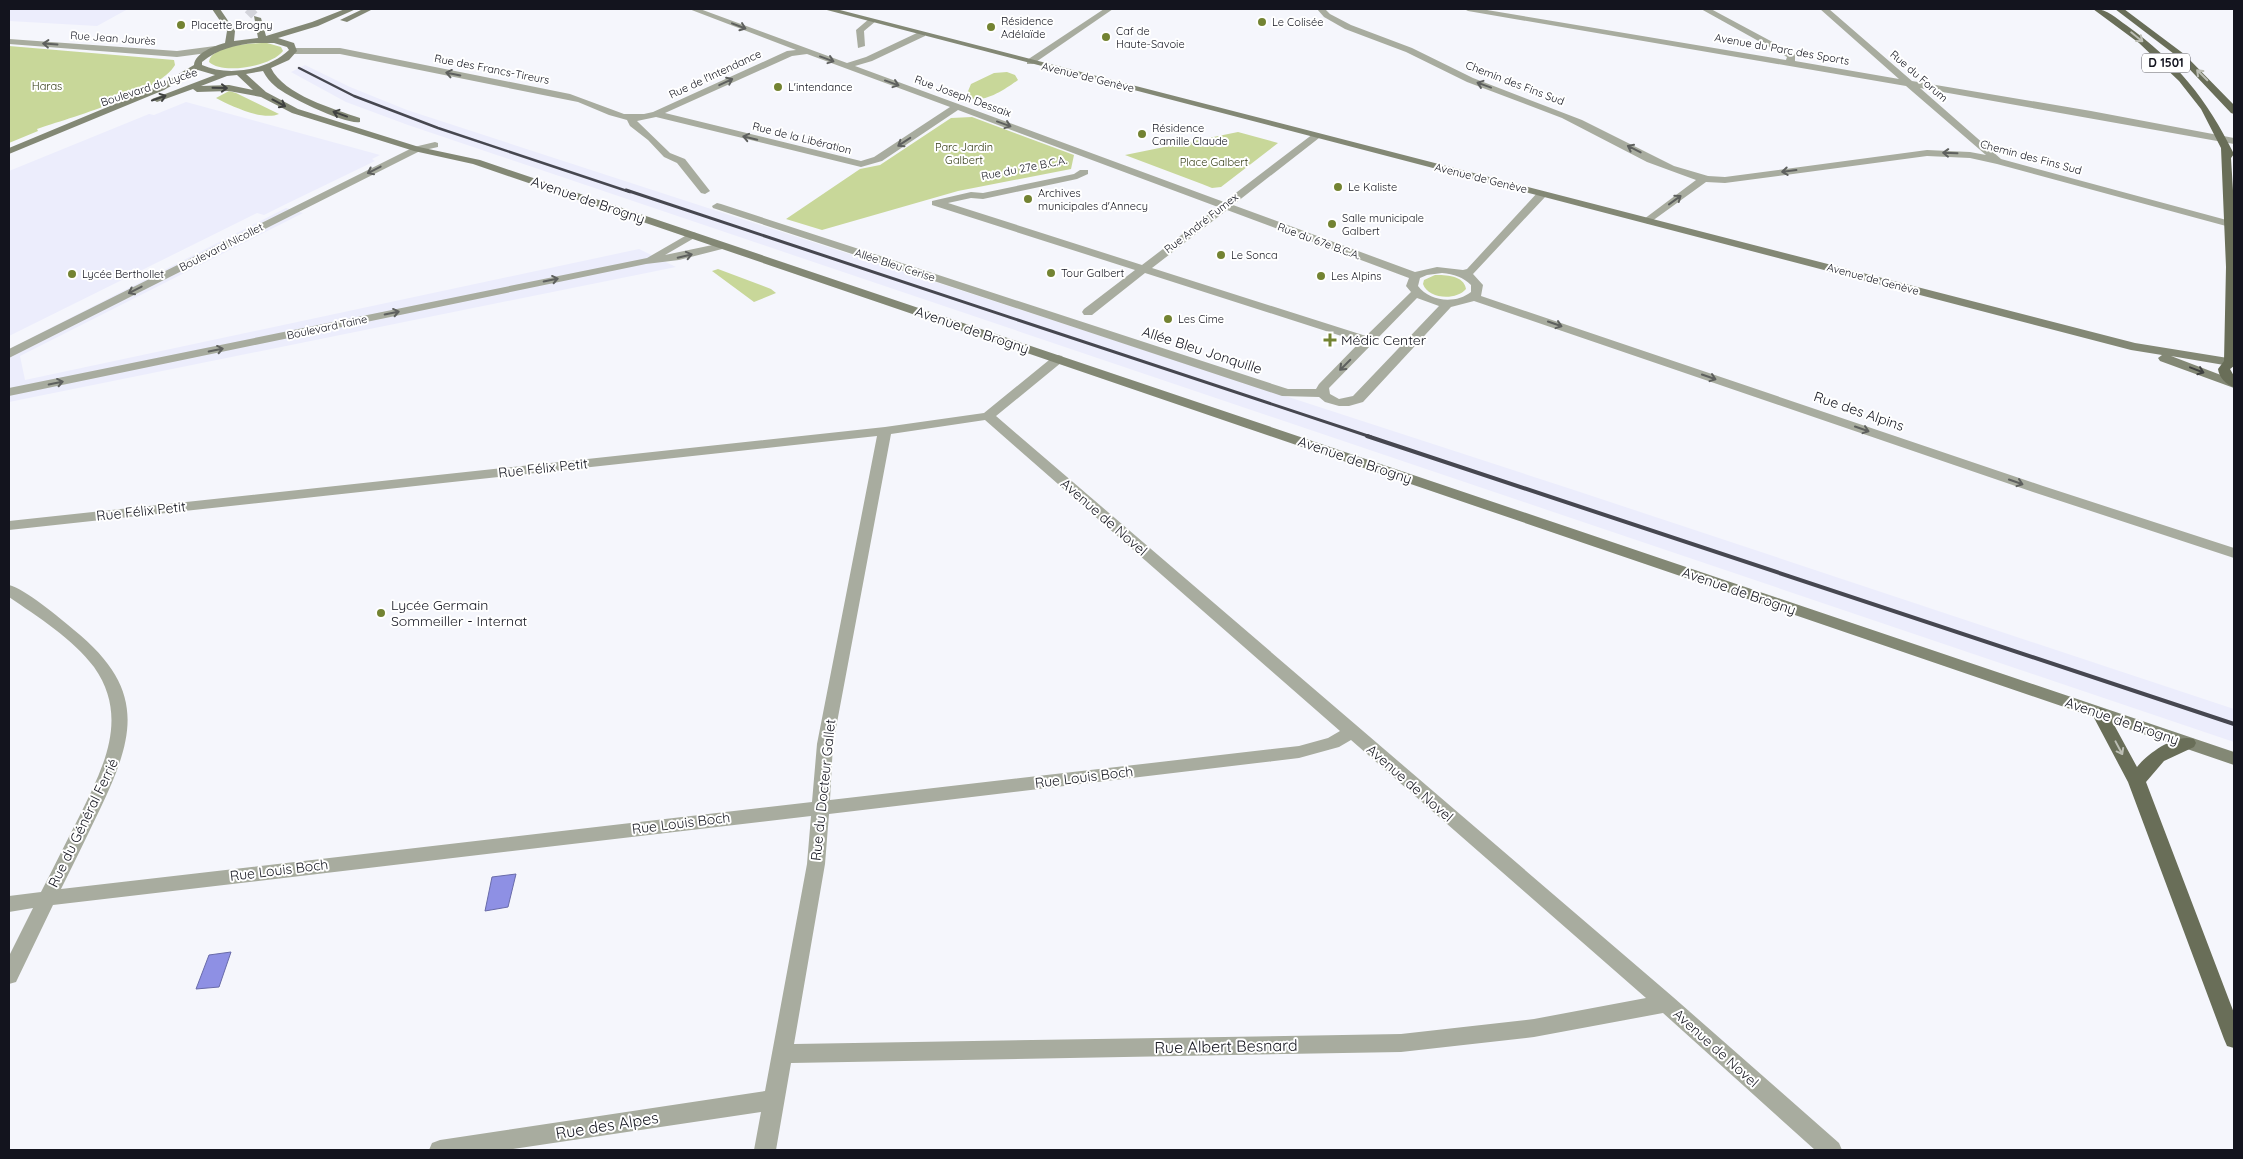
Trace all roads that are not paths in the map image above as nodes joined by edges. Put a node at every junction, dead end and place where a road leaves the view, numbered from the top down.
1 (216, 9) edge
2 (351, 9) edge
3 (369, 9) edge
4 (693, 9) edge
5 (827, 9) edge
6 (1109, 9) edge
7 (1321, 9) edge
8 (1468, 9) edge
9 (1705, 9) edge
10 (1824, 9) edge
11 (2097, 9) edge
12 (2119, 9) edge
13 (872, 20) junction
14 (918, 32) junction
15 (312, 34) dead end
16 (263, 40) junction
17 (9, 41) edge
18 (229, 45) junction
19 (294, 46) junction
20 (861, 46) dead end
21 (215, 49) junction
22 (807, 52) junction
23 (1030, 62) junction
24 (1790, 63) junction
25 (198, 66) junction
26 (846, 66) junction
27 (266, 67) junction
28 (238, 72) junction
29 (227, 73) junction
30 (1912, 84) junction
31 (178, 91) junction
32 (262, 94) junction
33 (957, 107) junction
34 (2234, 111) edge
35 (656, 114) junction
36 (632, 119) junction
37 (79, 122) junction
38 (380, 127) dead end
39 (396, 131) dead end
40 (2234, 134) edge
41 (1316, 136) junction
42 (2225, 140) edge
43 (435, 144) junction
44 (417, 149) junction
45 (9, 151) edge
46 (1998, 161) junction
47 (476, 162) junction
48 (2234, 164) edge
49 (1114, 165) junction
50 (1702, 180) junction
51 (705, 191) dead end
52 (1542, 194) junction
53 (717, 206) dead end
54 (1223, 206) junction
55 (1648, 221) junction
56 (2230, 224) junction
57 (692, 235) junction
58 (722, 246) junction
59 (646, 261) junction
60 (1144, 268) junction
61 (1464, 274) junction
62 (1415, 276) junction
63 (1416, 292) junction
64 (1474, 297) junction
65 (1448, 303) junction
66 (1088, 312) dead end
67 (1075, 324) joint
68 (1369, 341) junction
69 (2135, 347) junction
70 (9, 354) edge
71 (1058, 359) junction
72 (2232, 362) edge
73 (2234, 384) edge
74 (9, 392) edge
75 (1322, 393) junction
76 (988, 416) junction
77 (884, 431) junction
78 (9, 525) edge
79 (2234, 553) edge
80 (9, 590) edge
81 (2100, 714) junction
82 (1351, 732) junction
83 (2188, 743) junction
84 (2234, 759) edge
85 (2137, 782) junction
86 (820, 807) junction
87 (47, 898) junction
88 (9, 904) edge
89 (9, 976) edge
90 (1666, 1003) junction
91 (2234, 1038) edge
92 (783, 1054) junction
93 (773, 1100) junction
94 (440, 1150) edge
95 (765, 1150) edge
96 (1831, 1150) edge

1 - 18 main road
2 - 16 main road
2 - 16 main road
3 - 15 main road
4 -> 22 street, Rue Joseph Dessaix
5 - 13 main road, Avenue de Genève
6 - 23 street
50 -> 7 street, Chemin des Fins Sud
8 - 24 street, Avenue du Parc des Sports
9 - 24 street
10 - 30 street, Rue du Forum
11 -> 42 main road, D 1501
34 -> 12 main road, D 1501
13 - 14 main road, Avenue de Genève
13 - 20 street
14 - 23 main road, Avenue de Genève
14 - 26 street
16 - 18 main road
16 - 19 main road
21 -> 17 street, Rue Jean Jaurès
18 - 21 main road
19 - 27 main road
36 -> 19 street, Rue des Francs-Tireurs
21 - 25 main road, Boulevard du Lycée
22 -> 26 street, Rue Joseph Dessaix
35 -> 22 street, Rue de l'Intendance
23 - 41 main road, Avenue de Genève
24 - 30 street, Avenue du Parc des Sports
25 - 29 main road
25 - 37 main road, Boulevard du Lycée
26 -> 33 street, Rue Joseph Dessaix
27 - 28 main road
38 -> 27 main road
28 - 29 main road
28 - 32 main road, Avenue de Brogny
29 - 31 main road, Boulevard du Lycée
30 - 42 street, Avenue du Parc des Sports
30 - 46 street, Rue du Forum
31 -> 32 main road
37 -> 31 main road, Boulevard du Lycée
32 -> 44 main road, Avenue de Brogny
33 -> 35 street, Rue de la Libération
33 -> 49 street, Rue Joseph Dessaix
35 - 36 street, Rue de l'Intendance
36 - 51 street, Rue des Francs-Tireurs
37 - 45 main road, Boulevard du Lycée
39 - 43 main road, Avenue de Brogny
40 - 42 street, Avenue du Parc des Sports
41 - 52 main road, Avenue de Genève
41 - 54 street, Rue André Fumex
42 - 48 main road, D 1501
42 - 56 main road
43 - 44 street, Boulevard Nicollet
43 - 47 main road, Avenue de Brogny
44 - 47 main road, Avenue de Brogny
44 -> 70 street, Boulevard Nicollet
46 -> 50 street, Chemin des Fins Sud
46 - 56 street, Chemin des Fins Sud
47 - 57 main road, Avenue de Brogny
49 - 54 street, Rue Joseph Dessaix
49 - 60 street, Rue du 27e B.C.A.
55 -> 50 street
52 - 55 main road, Avenue de Genève
52 - 61 street
53 - 67 street, Allée Bleu Cerise
54 - 60 street, Rue André Fumex
54 - 62 street, Rue du 67e B.C.A.
55 - 69 main road, Avenue de Genève
56 - 72 main road
57 - 58 main road, Avenue de Brogny
57 - 59 street, Boulevard Taine
59 -> 58 street, Boulevard Taine
58 - 71 main road, Avenue de Brogny
74 -> 59 street, Boulevard Taine
60 - 66 street, Rue André Fumex
60 - 68 street
61 - 62 street
61 - 64 street
62 - 63 street
63 - 65 street
63 - 68 street
64 - 65 street
64 -> 79 street, Rue des Alpins
65 - 75 street
67 - 75 street, Allée Bleu Jonquille
68 -> 75 street
69 - 72 main road, Avenue de Genève
69 -> 73 main road, Avenue de Genève
71 - 76 street
71 - 81 main road, Avenue de Brogny
72 - 73 main road
76 - 77 street, Rue Félix Petit
76 - 82 street, Avenue de Novel
77 - 78 street, Rue Félix Petit
77 - 86 street, Rue du Docteur Gallet
80 - 87 street, Rue du Général Ferrié
81 - 83 main road, Avenue de Brogny
81 -> 85 main road
82 - 86 street, Rue Louis Boch
82 - 90 street, Avenue de Novel
83 - 84 main road, Avenue de Brogny
83 - 85 main road
85 - 91 main road
86 - 87 street, Rue Louis Boch
86 - 92 street, Rue du Docteur Gallet
87 - 88 street, Rue Louis Boch
87 - 89 street, Rue du Général Ferrié
90 - 92 street, Rue Albert Besnard
90 - 96 street, Avenue de Novel
92 - 93 street, Rue du Docteur Gallet
93 - 94 street, Rue des Alpes
93 - 95 street, Rue du Docteur Gallet

